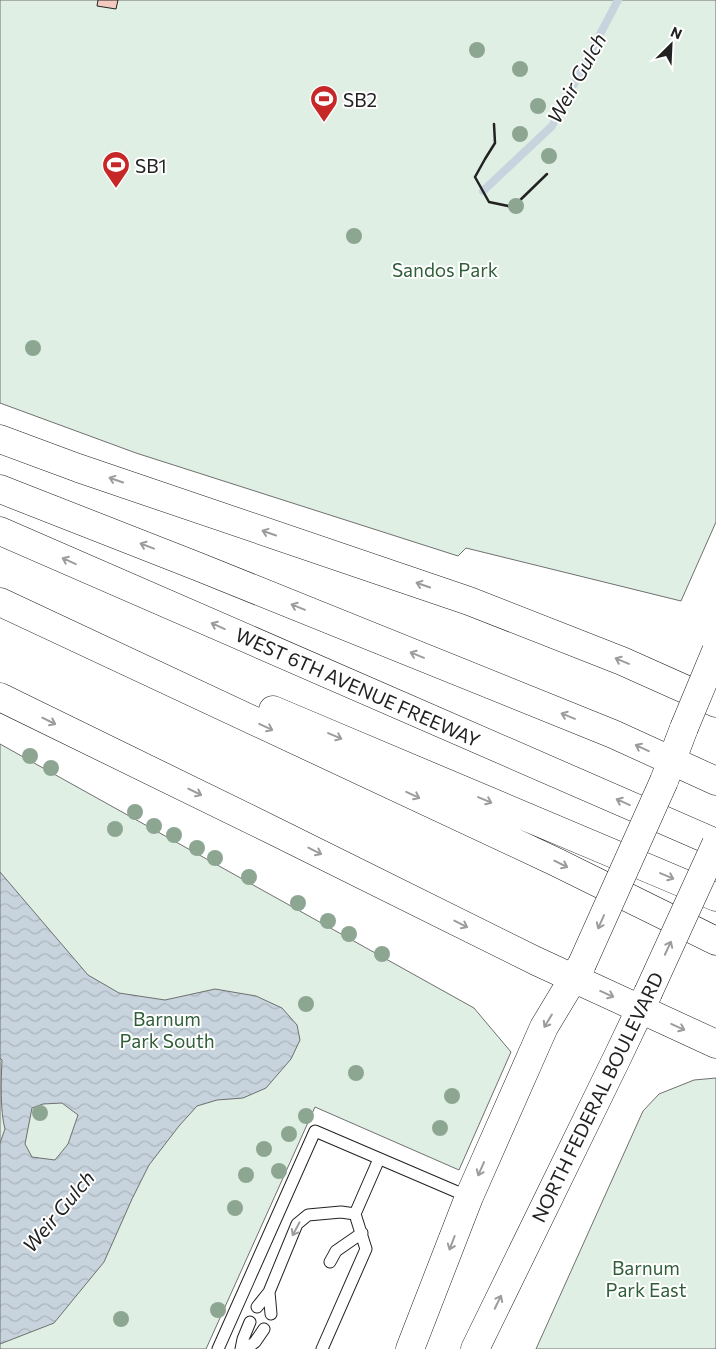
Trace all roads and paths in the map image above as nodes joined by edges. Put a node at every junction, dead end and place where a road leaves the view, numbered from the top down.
1 (0, 439) edge
2 (0, 489) edge
3 (0, 531) edge
4 (0, 595) edge
5 (0, 602) edge
6 (716, 651) edge
7 (0, 697) edge
8 (716, 703) edge
9 (672, 761) junction
10 (716, 781) edge
11 (716, 844) edge
12 (716, 897) edge
13 (716, 940) edge
14 (578, 972) junction
15 (644, 1001) junction
16 (716, 1044) edge
17 (379, 1159) junction
18 (469, 1197) junction
19 (355, 1214) junction
20 (362, 1233) junction
21 (330, 1262) dead end
22 (269, 1292) junction
23 (257, 1307) dead end
24 (271, 1314) dead end
25 (250, 1322) dead end
26 (264, 1329) dead end
27 (218, 1349) edge
28 (241, 1349) edge
29 (246, 1349) edge
30 (322, 1349) edge
31 (410, 1349) edge
32 (475, 1349) edge

8 -> 1 main road
9 -> 2 main road
11 -> 3 main road, WEST 6TH AVENUE FREEWAY
4 -> 12 main road
5 -> 13 main road
6 - 9 main road, bridge
7 -> 14 main road
9 - 10 main road
9 -> 14 main road, bridge
15 -> 11 main road, NORTH FEDERAL BOULEVARD, bridge
14 -> 15 main road
14 -> 18 main road
15 -> 16 main road
32 -> 15 main road, NORTH FEDERAL BOULEVARD
17 - 18 lane
17 - 19 lane
17 - 27 lane
18 -> 31 main road
19 - 20 lane
19 -> 22 lane
20 - 21 lane
20 - 30 lane
22 - 23 lane
22 - 24 lane
25 - 28 lane
26 - 29 lane

